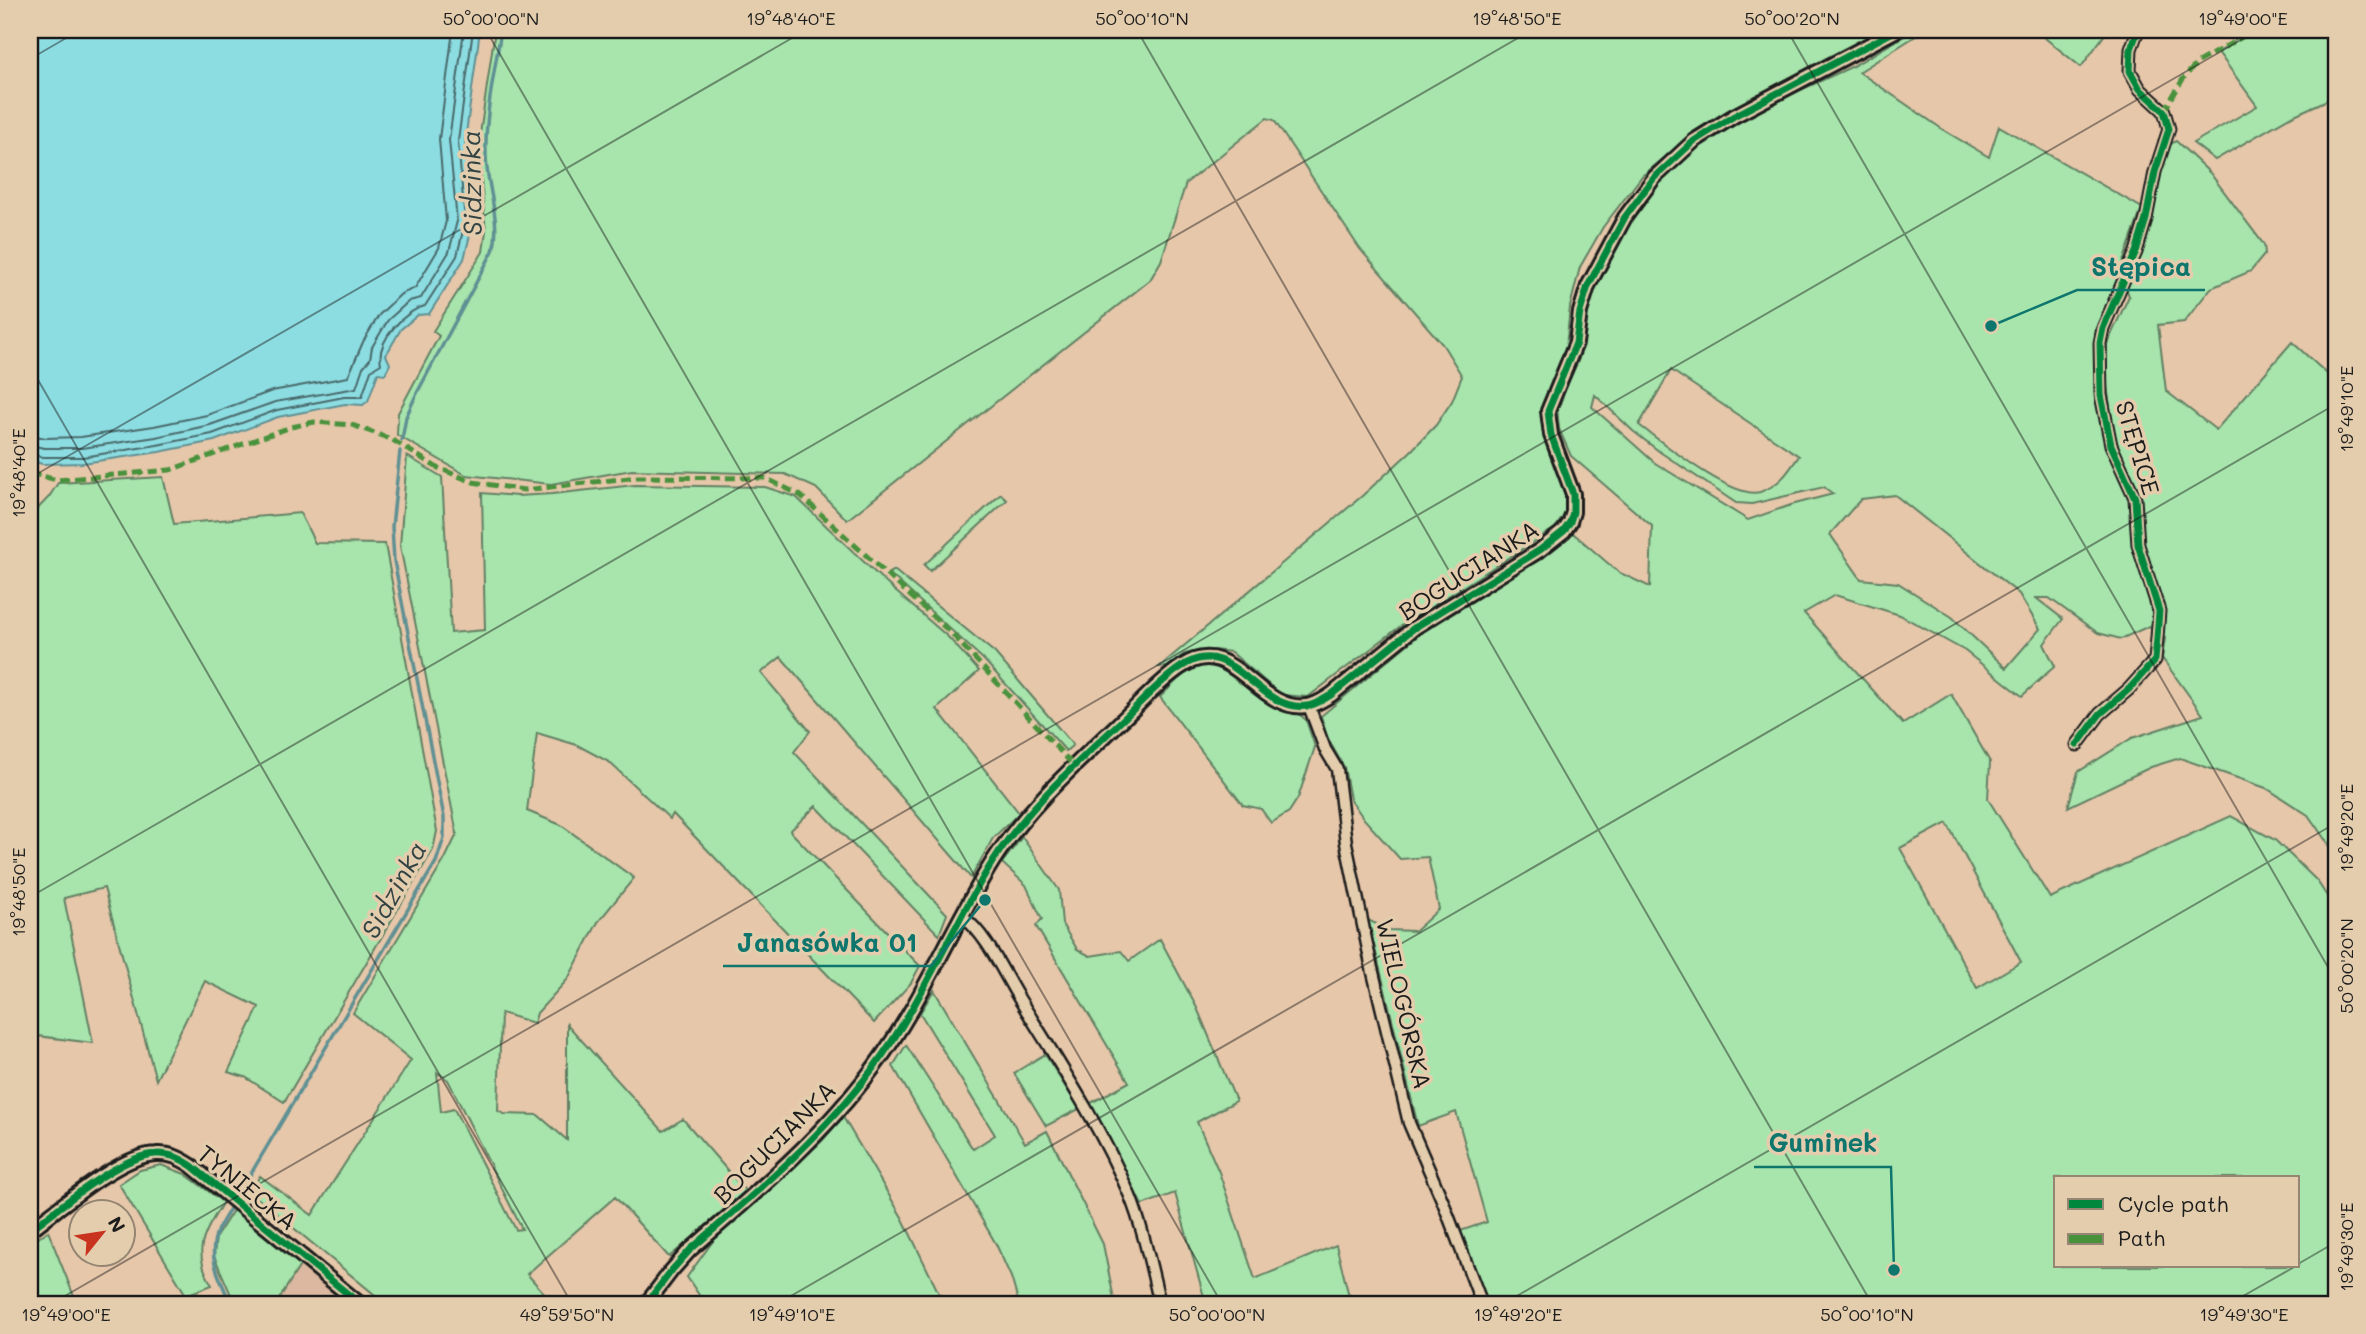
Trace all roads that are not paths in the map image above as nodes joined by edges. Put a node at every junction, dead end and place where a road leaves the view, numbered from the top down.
1 (1897, 30) edge
2 (2138, 30) edge
3 (1309, 706) junction
4 (2077, 745) dead end
5 (963, 916) junction
6 (30, 1230) edge
7 (360, 1304) edge
8 (646, 1304) edge
9 (1160, 1304) edge
10 (1482, 1304) edge

1 - 3 street, BOGUCIANKA
2 - 4 street, STĘPICE
3 - 5 street, BOGUCIANKA
3 - 10 street, WIELOGÓRSKA
5 - 8 street, BOGUCIANKA
5 - 9 street
6 - 7 street, TYNIECKA

